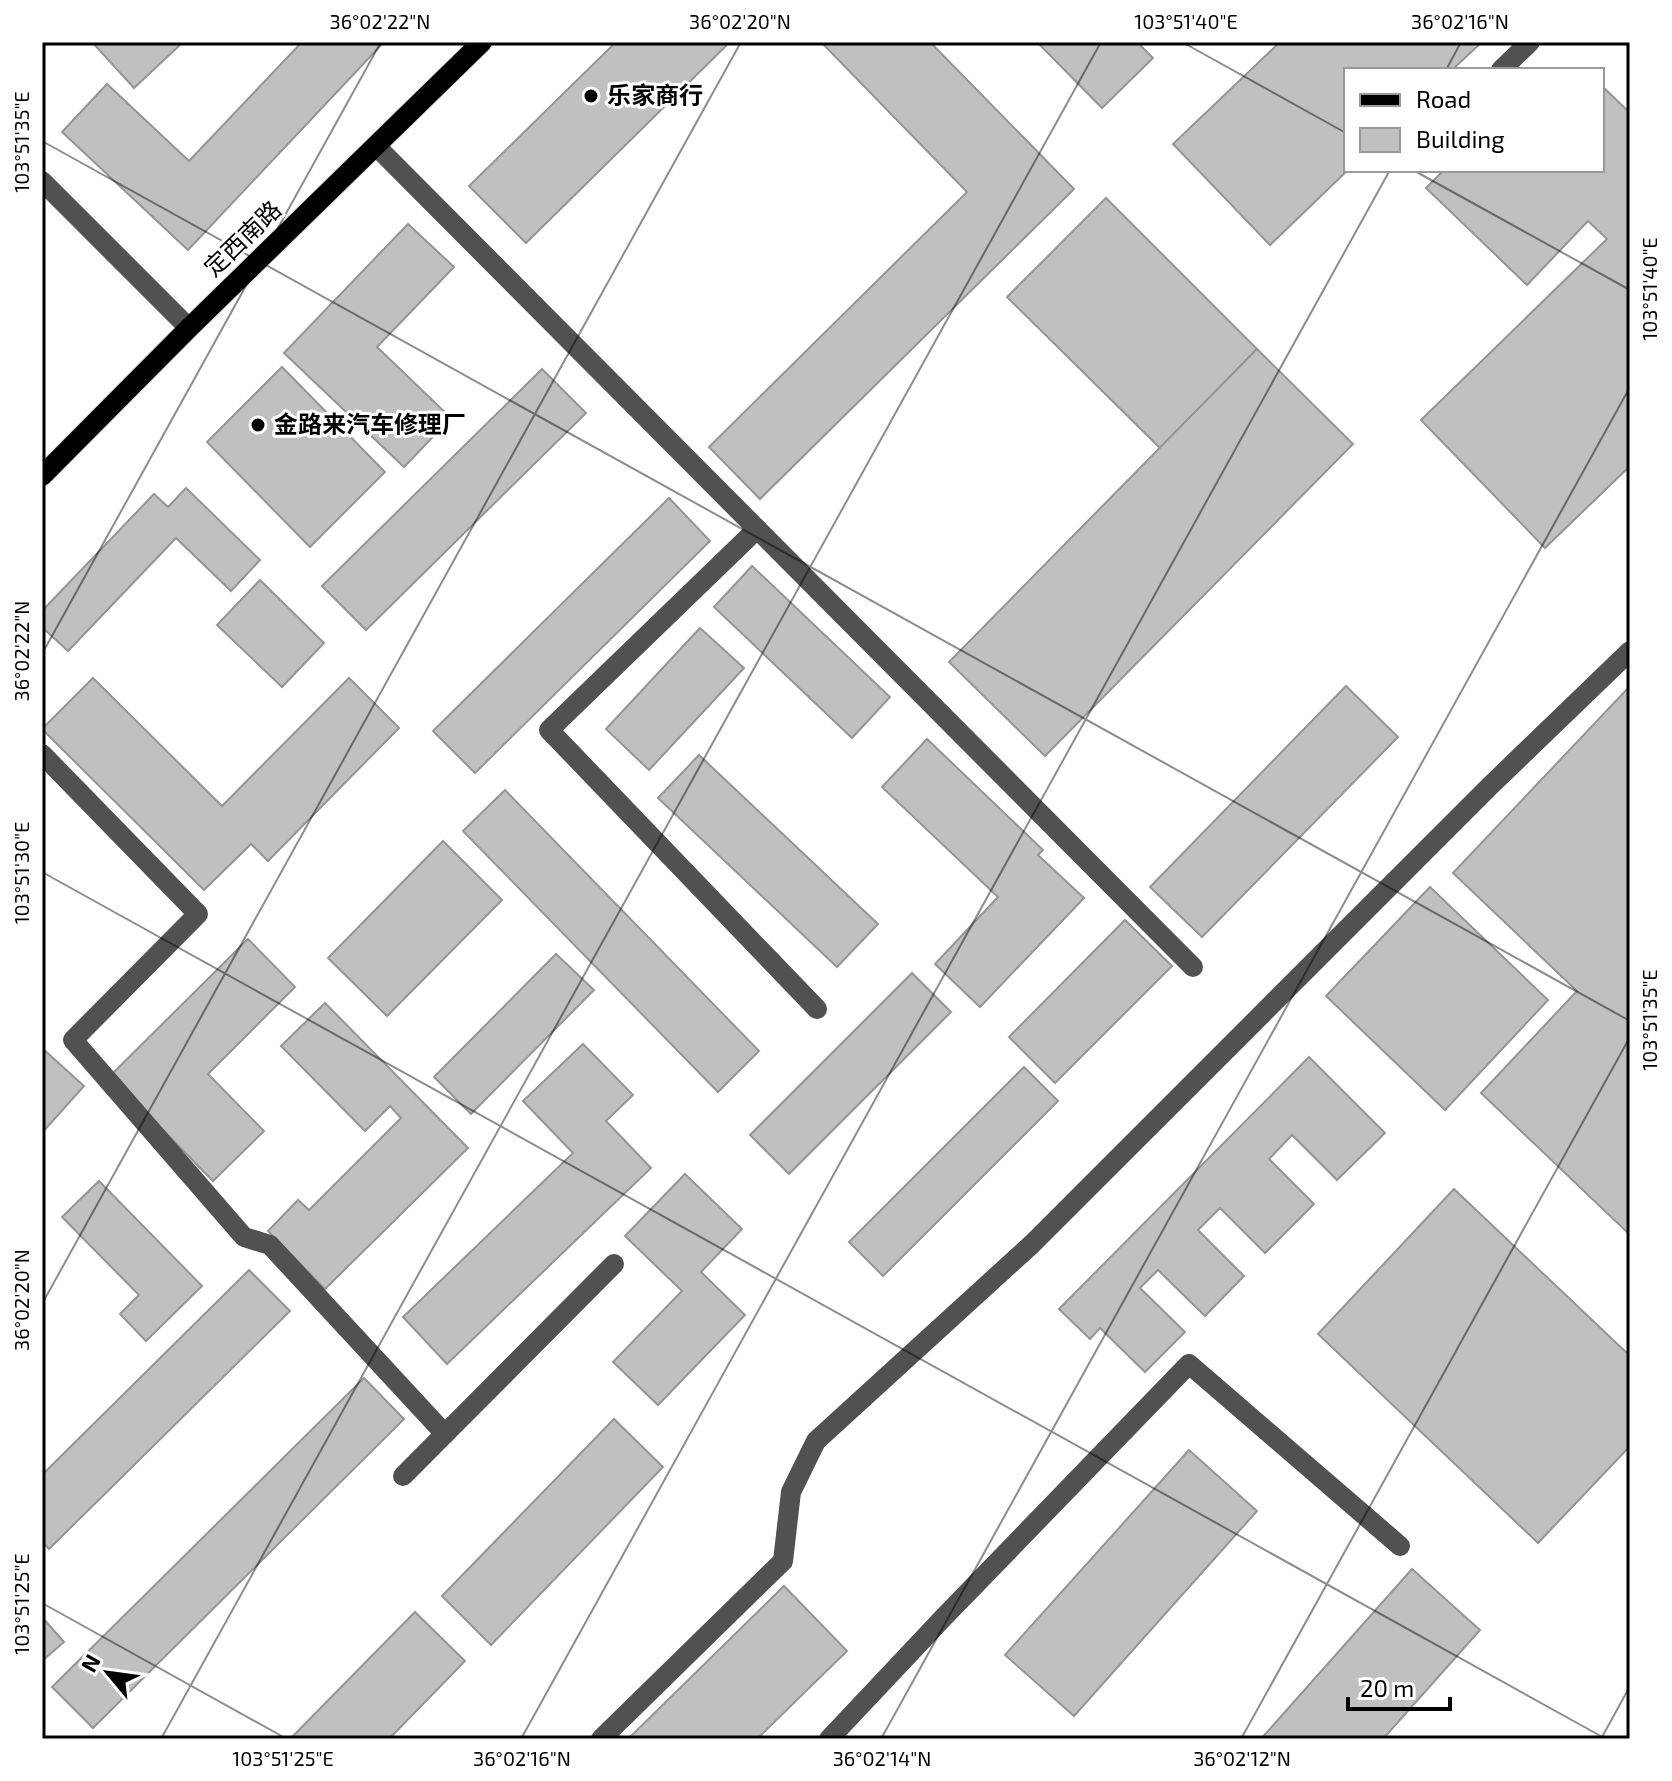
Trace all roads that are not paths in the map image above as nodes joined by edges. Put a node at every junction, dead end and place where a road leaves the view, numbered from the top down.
1 (482, 42) edge
2 (1530, 42) edge
3 (1503, 68) edge
4 (376, 146) junction
5 (42, 181) edge
6 (189, 328) junction
7 (42, 476) edge
8 (757, 529) junction
9 (1630, 651) edge
10 (42, 754) edge
11 (1193, 967) dead end
12 (817, 1009) dead end
13 (614, 1264) dead end
14 (445, 1434) junction
15 (403, 1476) dead end
16 (1400, 1546) dead end
17 (601, 1739) edge
18 (829, 1739) edge

1 - 4 main road, 定西南路
2 - 3 street
4 - 6 main road, 定西南路
4 - 8 street
5 - 6 street
6 - 7 main road, 定西南路
8 - 11 street
8 - 12 street
9 - 17 street
10 - 14 street
13 - 14 street
14 - 15 street
16 - 18 street

